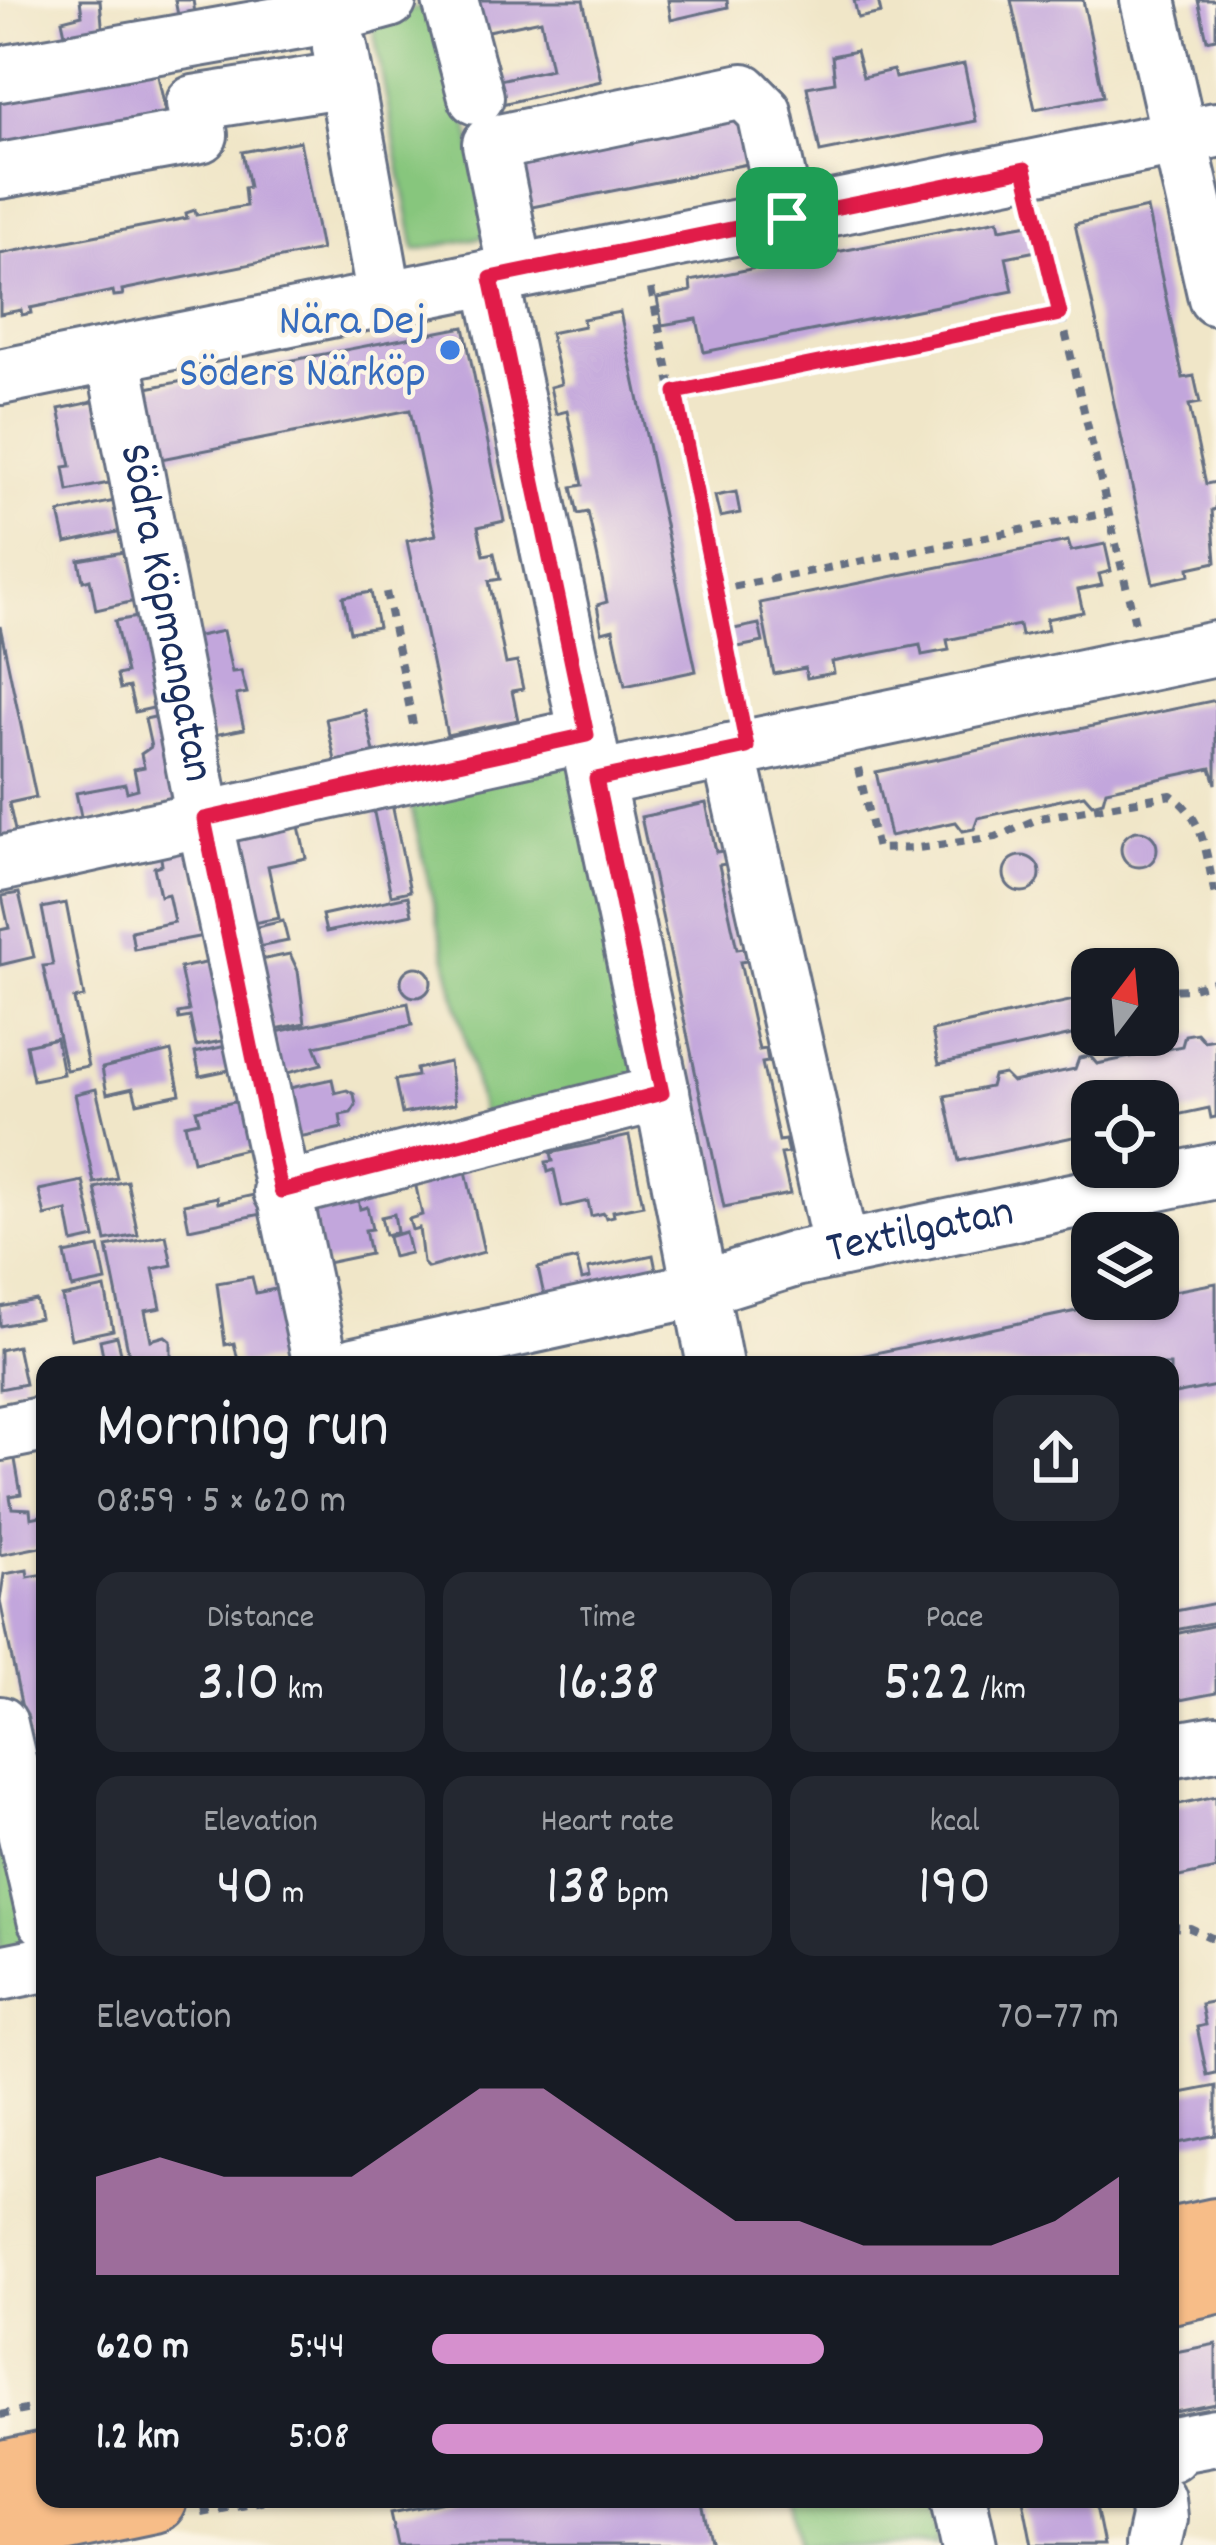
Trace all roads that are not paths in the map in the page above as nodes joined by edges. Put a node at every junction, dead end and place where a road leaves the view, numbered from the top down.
1 (388, 0) edge
2 (450, 0) edge
3 (1148, 0) edge
4 (268, 12) edge
5 (334, 15) junction
6 (0, 74) edge
7 (346, 79) junction
8 (476, 97) dead end
9 (1199, 134) edge
10 (0, 171) edge
11 (787, 218) junction
12 (504, 275) junction
13 (386, 298) junction
14 (1216, 298) edge
15 (113, 354) junction
16 (0, 377) edge
17 (1216, 649) edge
18 (738, 749) junction
19 (591, 757) junction
20 (204, 819) junction
21 (0, 864) edge
22 (662, 1093) junction
23 (1216, 1171) edge
24 (281, 1191) junction
25 (841, 1249) junction
26 (699, 1289) junction
27 (319, 1356) edge
28 (395, 1356) edge
29 (714, 1356) edge
30 (36, 1426) edge
31 (0, 1433) edge
32 (0, 1724) edge
33 (1216, 1743) edge
34 (1179, 1749) edge
35 (36, 1880) edge
36 (36, 1966) edge
37 (0, 1973) edge
38 (1216, 2232) edge
39 (1179, 2240) edge
40 (1216, 2280) edge
41 (1179, 2288) edge
42 (0, 2476) edge
43 (36, 2485) edge
44 (36, 2506) edge
45 (41, 2508) edge
46 (961, 2508) edge
47 (1158, 2508) edge
48 (0, 2531) edge
49 (7, 2545) edge
50 (969, 2545) edge
51 (1153, 2545) edge

1 - 5 street
2 - 8 street
3 - 9 street
4 - 5 street
4 - 6 street
5 - 7 street
7 - 10 street
7 - 13 street
9 - 11 street
9 - 14 street
11 - 12 street
11 - 12 street
12 - 13 street
12 - 19 street
13 - 15 street
15 - 16 street
15 - 20 street, Södra Köpmangatan
17 - 18 street
18 - 19 street
18 - 25 street
19 - 20 street
19 - 22 street
20 - 21 street
20 - 24 street, Södra Köpmangatan
22 - 24 street
22 - 26 street
23 - 25 street, Textilgatan
24 - 27 street, Södra Köpmangatan
25 - 26 street, Textilgatan
26 - 28 street, Textilgatan
26 - 29 street
30 - 31 street
32 - 35 street
33 - 34 street
36 - 37 street
38 - 39 main road
40 - 41 main road
42 - 43 main road
44 - 48 main road
45 - 49 main road
46 - 50 street
47 - 51 street

